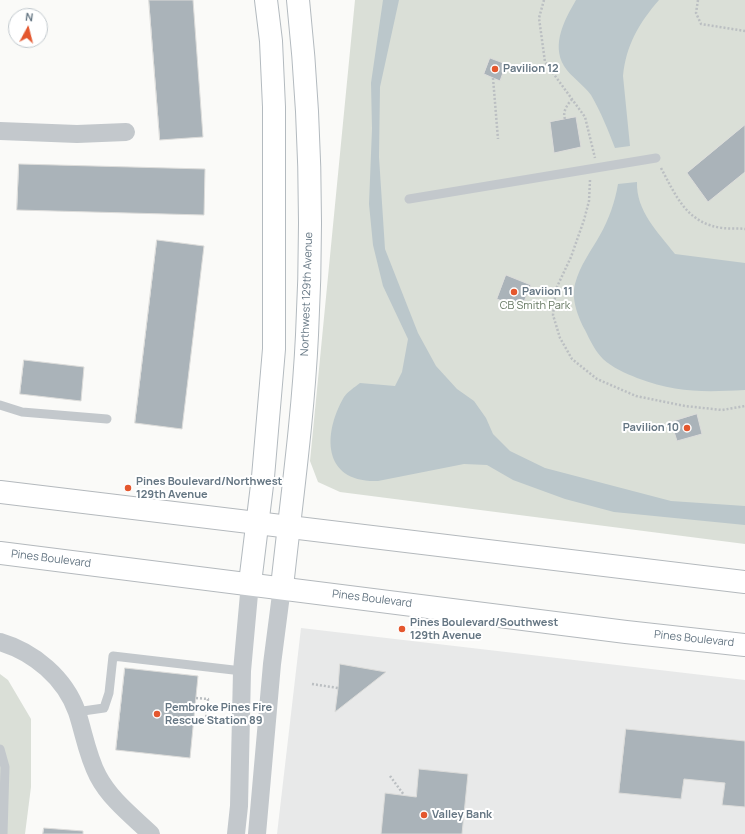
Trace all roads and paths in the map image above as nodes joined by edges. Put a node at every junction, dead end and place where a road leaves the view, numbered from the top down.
1 (266, 0) edge
2 (298, 0) edge
3 (544, 0) edge
4 (698, 0) edge
5 (745, 31) edge
6 (493, 78) dead end
7 (573, 98) junction
8 (565, 119) dead end
9 (0, 131) edge
10 (126, 132) dead end
11 (498, 139) dead end
12 (656, 158) joint
13 (593, 169) junction
14 (409, 199) dead end
15 (745, 229) edge
16 (0, 405) edge
17 (745, 406) edge
18 (107, 419) dead end
19 (0, 492) edge
20 (257, 524) junction
21 (289, 527) junction
22 (0, 553) edge
23 (745, 582) edge
24 (250, 583) junction
25 (282, 587) junction
26 (0, 642) edge
27 (745, 645) edge
28 (242, 671) junction
29 (312, 684) dead end
30 (338, 688) dead end
31 (196, 698) dead end
32 (76, 712) junction
33 (206, 719) dead end
34 (0, 749) edge
35 (390, 776) dead end
36 (404, 796) dead end
37 (134, 828) edge
38 (4, 834) edge
39 (151, 834) edge
40 (236, 834) edge
41 (256, 834) edge

1 - 20 main road
2 - 21 main road, Northwest 129th Avenue
3 - 7 path
4 - 5 path
6 - 11 path
7 - 8 path
7 - 13 path
9 - 10 street
12 - 13 lane
12 - 15 path
13 - 14 lane
13 - 17 path
16 - 18 lane
19 - 20 main road
20 - 21 main road
20 - 24 main road
21 - 23 main road
21 - 25 main road, Northwest 129th Avenue
22 - 24 main road, Pines Boulevard
24 - 25 main road, Pines Boulevard
24 - 28 street
25 - 27 main road, Pines Boulevard
25 - 41 street
26 - 32 street
28 - 32 lane
28 - 40 street
29 - 30 path
31 - 33 path
32 - 37 street
34 - 38 lane
35 - 36 path
37 - 39 street

